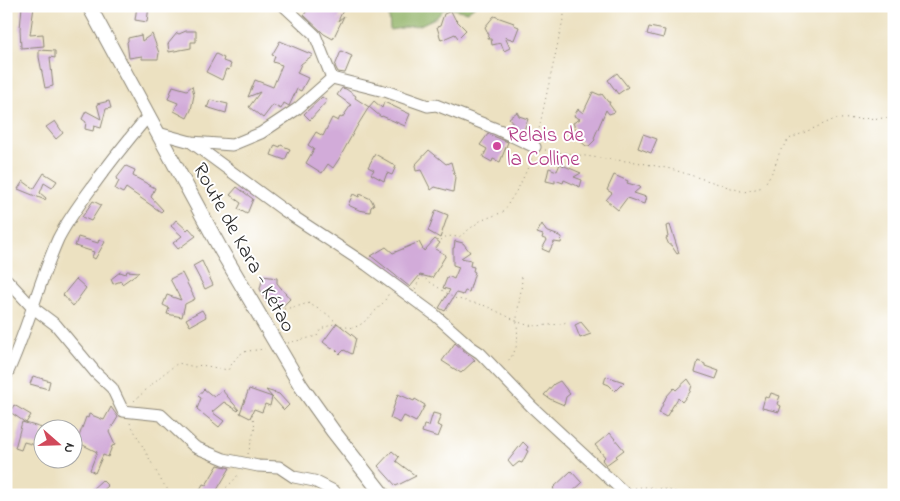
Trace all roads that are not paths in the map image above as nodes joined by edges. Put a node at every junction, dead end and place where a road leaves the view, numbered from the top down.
1 (89, 6) edge
2 (284, 6) edge
3 (332, 78) junction
4 (149, 115) junction
5 (158, 133) junction
6 (191, 142) junction
7 (535, 147) road end
8 (6, 280) edge
9 (32, 307) junction
10 (6, 376) edge
11 (624, 492) edge
12 (333, 495) edge
13 (383, 495) edge

1 - 4 main road, Route de Kara - Kétao
2 - 3 street
3 - 6 street
3 - 7 street
4 - 5 main road, Route de Kara - Kétao
4 - 9 street
5 - 6 street
5 - 13 main road, Route de Kara - Kétao
6 - 11 street
8 - 9 street
9 - 10 street
9 - 12 street

